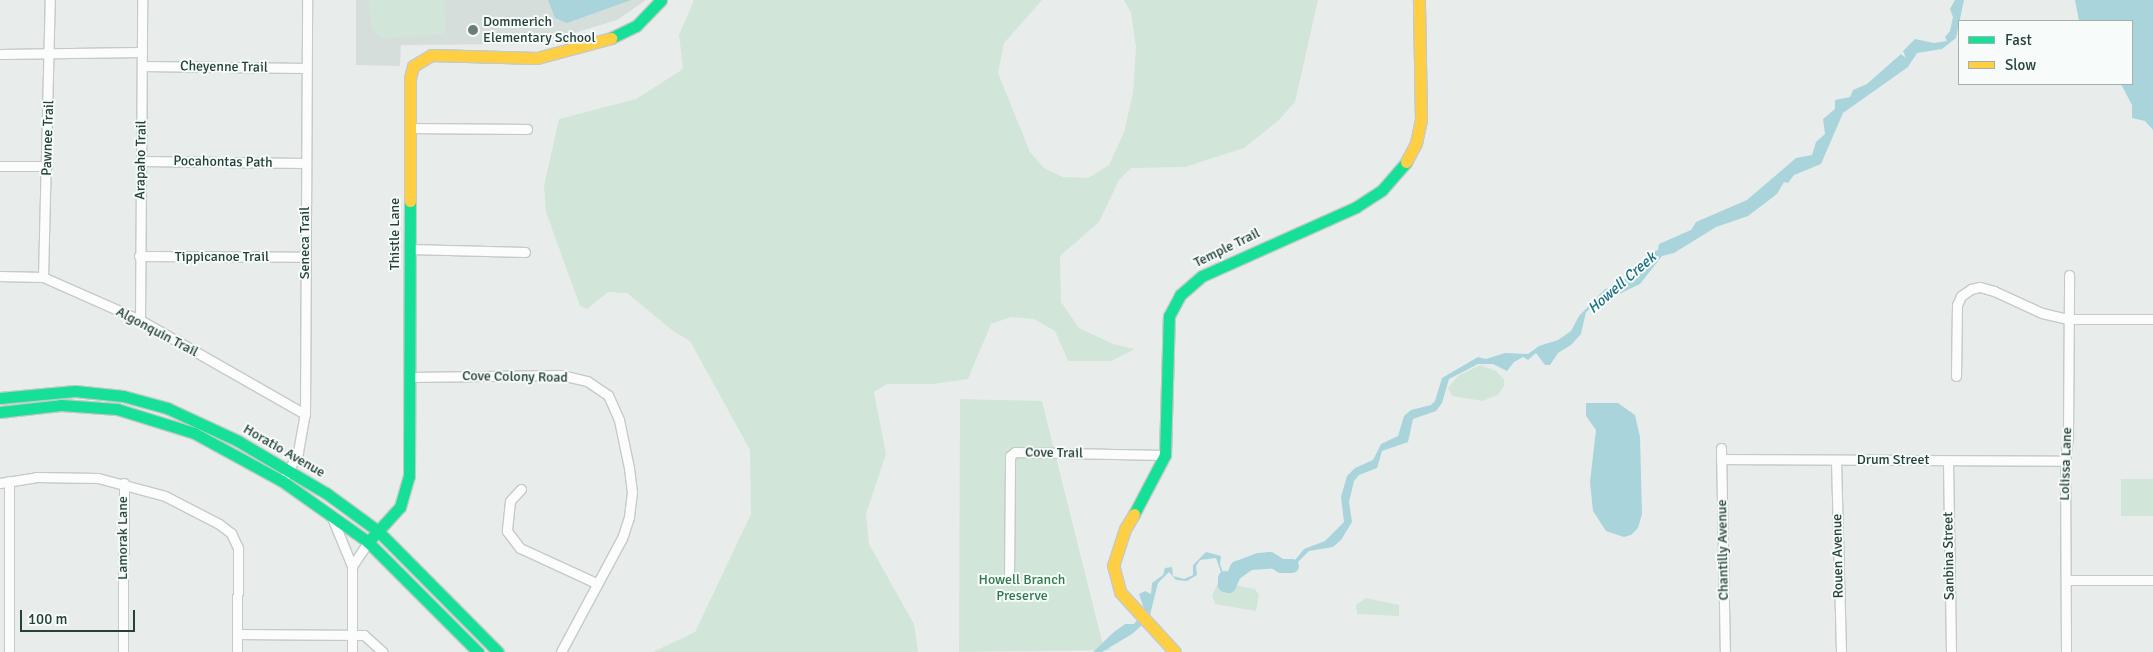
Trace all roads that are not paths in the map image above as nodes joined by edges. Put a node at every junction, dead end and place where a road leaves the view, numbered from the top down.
1 (50, 0) edge
2 (142, 0) edge
3 (307, 0) edge
4 (661, 0) edge
5 (1419, 0) edge
6 (142, 52) junction
7 (50, 53) junction
8 (0, 54) edge
9 (142, 66) junction
10 (306, 68) junction
11 (411, 128) junction
12 (527, 129) dead end
13 (141, 161) junction
14 (305, 163) junction
15 (0, 166) edge
16 (47, 166) junction
17 (410, 250) junction
18 (525, 252) dead end
19 (139, 256) junction
20 (306, 257) junction
21 (2069, 275) dead end
22 (0, 276) edge
23 (43, 277) junction
24 (2069, 319) junction
25 (140, 320) junction
26 (2153, 320) edge
27 (410, 376) junction
28 (1956, 376) dead end
29 (75, 391) junction
30 (0, 398) edge
31 (74, 406) junction
32 (0, 412) edge
33 (305, 414) junction
34 (1721, 448) dead end
35 (1164, 455) junction
36 (1721, 460) junction
37 (1836, 460) junction
38 (1948, 461) junction
39 (2065, 461) junction
40 (289, 470) junction
41 (282, 481) junction
42 (5, 482) edge
43 (124, 483) junction
44 (521, 489) dead end
45 (328, 512) junction
46 (378, 532) junction
47 (368, 542) junction
48 (352, 566) junction
49 (1009, 580) dead end
50 (2066, 580) junction
51 (2153, 580) edge
52 (596, 583) junction
53 (237, 634) junction
54 (352, 634) junction
55 (9, 652) edge
56 (123, 652) edge
57 (237, 652) edge
58 (352, 652) edge
59 (383, 652) edge
60 (478, 652) edge
61 (498, 652) edge
62 (561, 652) edge
63 (1175, 652) edge
64 (1725, 652) edge
65 (1841, 652) edge
66 (1951, 652) edge
67 (2066, 652) edge

1 - 7 street, Pawnee Trail
2 - 6 street, Arapaho Trail
3 - 10 street, Seneca Trail
4 - 11 street, Thistle Lane
5 - 35 street, Temple Trail
6 - 7 street
6 - 9 street, Arapaho Trail
7 - 8 street
7 - 16 street, Pawnee Trail
9 - 10 street, Cheyenne Trail
9 - 13 street, Arapaho Trail
10 - 14 street, Seneca Trail
11 - 12 street
11 - 17 street, Thistle Lane
13 - 14 street, Pocahontas Path
13 - 19 street, Arapaho Trail
14 - 20 street, Seneca Trail
15 - 16 street
16 - 23 street, Pawnee Trail
17 - 18 street
17 - 27 street, Thistle Lane
19 - 20 street, Tippicanoe Trail
19 - 25 street, Arapaho Trail
20 - 33 street, Seneca Trail
21 - 24 street, Lolissa Lane
22 - 23 street, Algonquin Trail
23 - 25 street, Algonquin Trail
24 - 26 street
24 - 28 street
24 - 39 street, Lolissa Lane
25 - 33 street, Algonquin Trail
27 - 46 street, Thistle Lane
27 - 52 street, Cove Colony Road
29 - 30 street, Horatio Avenue
29 - 31 street
29 - 40 street, Horatio Avenue
31 - 32 street, Horatio Avenue
31 - 41 street, Horatio Avenue
33 - 40 street, Seneca Trail
34 - 36 street, Chantilly Avenue
35 - 49 street, Cove Trail
35 - 63 street, Temple Trail
36 - 37 street, Drum Street
36 - 64 street, Chantilly Avenue
37 - 38 street, Drum Street
37 - 65 street, Rouen Avenue
38 - 39 street, Drum Street
38 - 66 street, Sanbina Street
39 - 50 street, Lolissa Lane
40 - 41 street, Seneca Trail
40 - 46 street, Horatio Avenue
41 - 45 street, Horatio Avenue
42 - 43 street
42 - 55 street
43 - 53 street
43 - 56 street, Lamorak Lane
44 - 52 street
45 - 47 street, Horatio Avenue
45 - 48 street
46 - 47 street, Thistle Lane
46 - 61 street, Horatio Avenue
47 - 48 street, Thistle Lane
47 - 60 street, Horatio Avenue
48 - 54 street
50 - 51 street
50 - 67 street, Lolissa Lane
52 - 62 street, Cove Colony Road
53 - 54 street
53 - 57 street
54 - 58 street
54 - 59 street

